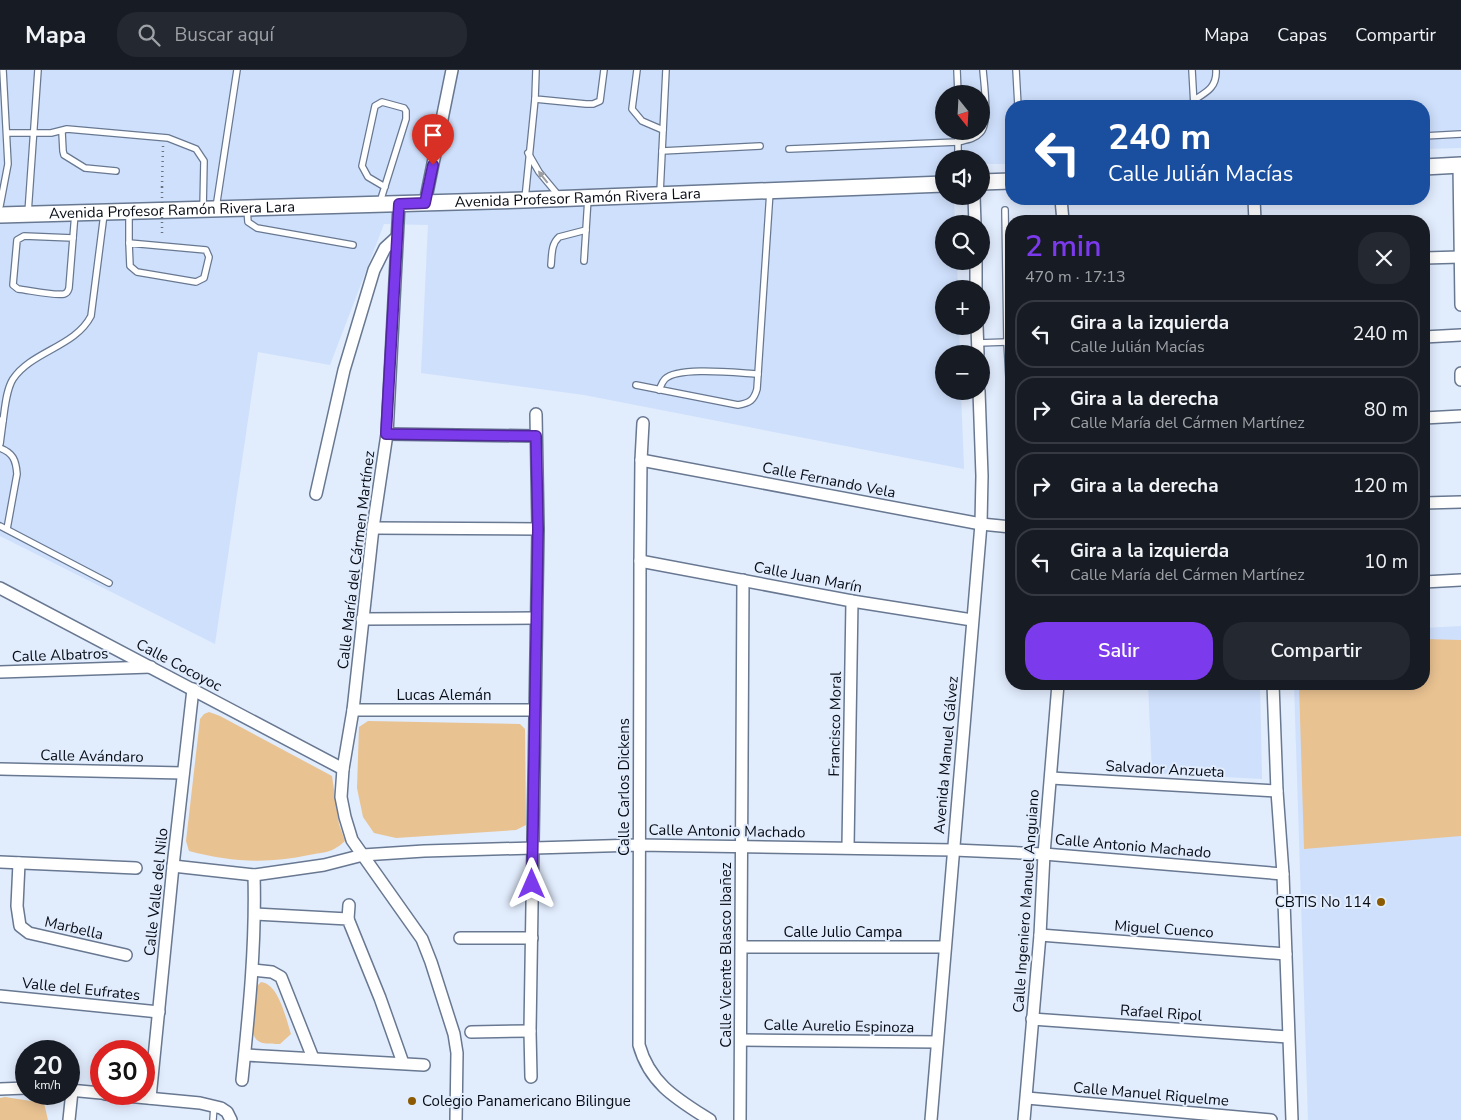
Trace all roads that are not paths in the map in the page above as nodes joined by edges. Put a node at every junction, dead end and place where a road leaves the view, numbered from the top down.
1 (3, 70) edge
2 (38, 70) edge
3 (237, 70) edge
4 (452, 70) edge
5 (536, 70) edge
6 (604, 70) edge
7 (637, 70) edge
8 (666, 70) edge
9 (958, 70) edge
10 (983, 70) edge
11 (1016, 70) edge
12 (1192, 70) edge
13 (1216, 70) edge
14 (958, 85) edge
15 (535, 99) junction
16 (1018, 100) edge
17 (1194, 100) edge
18 (1198, 100) edge
19 (663, 130) junction
20 (62, 132) junction
21 (8, 133) junction
22 (33, 134) junction
23 (1461, 134) edge
24 (1430, 136) edge
25 (958, 142) junction
26 (760, 146) dead end
27 (789, 149) dead end
28 (958, 150) edge
29 (662, 151) junction
30 (528, 153) junction
31 (1460, 165) edge
32 (1430, 166) edge
33 (116, 171) dead end
34 (1005, 181) edge
35 (990, 182) edge
36 (935, 184) edge
37 (385, 187) junction
38 (770, 191) junction
39 (660, 195) junction
40 (588, 198) junction
41 (562, 199) junction
42 (524, 200) junction
43 (425, 203) junction
44 (380, 204) junction
45 (399, 204) junction
46 (0, 206) edge
47 (247, 207) junction
48 (210, 208) junction
49 (1004, 210) dead end
50 (129, 211) junction
51 (104, 212) junction
52 (28, 213) junction
53 (75, 213) junction
54 (0, 215) edge
55 (586, 230) junction
56 (397, 237) junction
57 (73, 238) junction
58 (129, 243) junction
59 (353, 245) dead end
60 (1005, 254) edge
61 (1460, 257) edge
62 (1430, 258) edge
63 (584, 261) dead end
64 (551, 265) dead end
65 (1461, 305) edge
66 (1461, 335) edge
67 (1430, 337) edge
68 (1005, 342) edge
69 (990, 346) edge
70 (1461, 373) edge
71 (758, 374) junction
72 (1461, 380) edge
73 (636, 385) dead end
74 (659, 390) junction
75 (979, 400) edge
76 (536, 414) dead end
77 (1461, 416) edge
78 (1430, 418) edge
79 (1, 421) edge
80 (643, 423) dead end
81 (386, 434) junction
82 (536, 436) junction
83 (0, 446) edge
84 (641, 460) junction
85 (316, 494) dead end
86 (1461, 502) edge
87 (1430, 503) edge
88 (981, 524) junction
89 (0, 526) edge
90 (1005, 526) edge
91 (373, 528) junction
92 (7, 529) junction
93 (538, 529) junction
94 (640, 561) junction
95 (743, 580) junction
96 (1461, 580) edge
97 (1430, 582) edge
98 (109, 583) dead end
99 (0, 588) edge
100 (852, 601) junction
101 (536, 618) junction
102 (362, 619) junction
103 (972, 620) junction
104 (151, 667) junction
105 (0, 672) edge
106 (193, 689) junction
107 (1058, 690) edge
108 (1273, 690) edge
109 (353, 710) junction
110 (534, 710) junction
111 (0, 769) edge
112 (343, 769) junction
113 (183, 774) junction
114 (1051, 778) junction
115 (1277, 791) junction
116 (638, 845) junction
117 (742, 846) junction
118 (848, 847) junction
119 (532, 848) junction
120 (954, 850) junction
121 (1044, 854) junction
122 (363, 855) junction
123 (0, 862) edge
124 (19, 863) junction
125 (173, 866) junction
126 (136, 868) dead end
127 (1283, 874) junction
128 (254, 875) junction
129 (349, 905) dead end
130 (255, 914) junction
131 (348, 919) junction
132 (1040, 935) junction
133 (460, 938) dead end
134 (532, 938) junction
135 (742, 947) junction
136 (945, 947) junction
137 (1286, 954) junction
138 (126, 955) dead end
139 (253, 970) junction
140 (0, 996) edge
141 (159, 1012) junction
142 (1032, 1019) junction
143 (530, 1031) junction
144 (471, 1032) dead end
145 (1288, 1037) junction
146 (741, 1040) junction
147 (937, 1042) junction
148 (155, 1050) edge
149 (245, 1055) junction
150 (313, 1058) junction
151 (403, 1063) junction
152 (424, 1065) dead end
153 (531, 1077) dead end
154 (242, 1080) dead end
155 (15, 1088) edge
156 (0, 1089) edge
157 (155, 1098) edge
158 (1027, 1098) junction
159 (70, 1105) edge
160 (214, 1106) junction
161 (69, 1120) edge
162 (213, 1120) edge
163 (231, 1120) edge
164 (456, 1120) edge
165 (710, 1120) edge
166 (740, 1120) edge
167 (931, 1120) edge
168 (1024, 1120) edge
169 (1271, 1120) edge
170 (1292, 1120) edge

1 - 21 lane
2 - 22 lane
3 - 48 lane
4 - 43 street
5 - 15 lane
6 - 15 lane
7 - 19 lane
8 - 19 lane
9 - 14 lane
10 - 25 lane
11 - 16 lane
12 - 17 lane
13 - 18 lane
15 - 30 lane
19 - 29 lane
20 - 22 lane
20 - 33 lane
20 - 48 lane
21 - 22 lane
21 - 46 lane
22 - 52 lane
23 - 24 lane
25 - 27 lane
25 - 28 lane
26 - 29 lane
29 - 39 lane
41 -> 30 lane
30 - 42 lane
31 - 32 main road
31 - 61 street
34 - 35 main road
36 - 38 main road, Avenida Profesor Ramón Rivera Lara
37 - 37 lane
37 - 44 lane
38 - 39 main road, Avenida Profesor Ramón Rivera Lara
38 - 71 lane
39 - 40 main road, Avenida Profesor Ramón Rivera Lara
40 - 41 main road, Avenida Profesor Ramón Rivera Lara
40 - 55 lane
41 - 42 main road, Avenida Profesor Ramón Rivera Lara
42 - 43 main road, Avenida Profesor Ramón Rivera Lara
43 - 45 main road, Avenida Profesor Ramón Rivera Lara
44 - 45 main road, Avenida Profesor Ramón Rivera Lara
44 - 47 main road, Avenida Profesor Ramón Rivera Lara
45 - 56 street, Calle María del Cármen Martínez
47 - 48 main road, Avenida Profesor Ramón Rivera Lara
47 - 59 lane
48 - 50 main road, Avenida Profesor Ramón Rivera Lara
49 - 60 lane
50 - 51 main road, Avenida Profesor Ramón Rivera Lara
50 - 58 lane
51 - 53 main road, Avenida Profesor Ramón Rivera Lara
51 - 79 lane
52 - 53 main road, Avenida Profesor Ramón Rivera Lara
52 - 54 main road, Avenida Profesor Ramón Rivera Lara
53 - 57 lane
55 - 63 lane
55 - 64 lane
56 - 81 street, Calle María del Cármen Martínez
56 - 85 street
57 - 57 lane
58 - 58 lane
61 - 62 street
61 - 65 street
66 - 67 street
68 - 69 lane
70 - 72 street
71 - 74 lane
71 - 74 lane
73 - 74 lane
75 - 88 street, Avenida Manuel Gálvez
76 - 82 street
77 - 78 street
79 - 83 lane
80 - 84 street, Calle Carlos Dickens
81 - 82 street
81 - 91 street, Calle María del Cármen Martínez
82 - 93 street
83 - 92 lane
84 - 88 street, Calle Fernando Vela
84 - 94 street, Calle Carlos Dickens
86 - 87 street
88 - 90 street, Calle Fernando Vela
88 - 103 street, Avenida Manuel Gálvez
89 - 92 lane
91 - 93 street
91 - 102 street, Calle María del Cármen Martínez
92 - 98 lane
93 - 101 street
94 - 95 street, Calle Juan Marín
94 - 116 street, Calle Carlos Dickens
95 - 100 street, Calle Juan Marín
95 - 117 street, Calle Vicente Blasco Ibañez
96 - 97 street
99 - 104 street, Calle Cocoyoc
100 - 103 street, Calle Juan Marín
100 - 118 street, Francisco Moral
101 - 102 street
101 - 110 street
102 - 109 street, Calle María del Cármen Martínez
103 - 120 street, Avenida Manuel Gálvez
104 - 105 street, Calle Albatros
104 - 106 street, Calle Cocoyoc
106 - 112 street, Calle Cocoyoc
106 - 113 street, Calle Valle del Nilo
107 - 114 street, Calle Ingeniero Manuel Anguiano
108 - 115 street
109 - 110 street, Lucas Alemán
109 - 112 street, Calle María del Cármen Martínez
110 - 119 street
111 - 113 street, Calle Avándaro
112 - 122 street, Calle María del Cármen Martínez
113 - 125 street, Calle Valle del Nilo
114 - 115 street, Salvador Anzueta
114 - 121 street, Calle Ingeniero Manuel Anguiano
115 - 127 street
116 - 117 street, Calle Antonio Machado
116 - 119 street, Calle Antonio Machado
116 - 165 street, Calle Carlos Dickens
117 - 118 street, Calle Antonio Machado
117 - 135 street, Calle Vicente Blasco Ibañez
118 - 120 street, Calle Antonio Machado
119 - 122 street, Calle Antonio Machado
119 - 134 street
120 - 121 street, Calle Antonio Machado
120 - 136 street, Avenida Manuel Gálvez
121 - 127 street, Calle Antonio Machado
121 - 132 street, Calle Ingeniero Manuel Anguiano
122 - 128 street, Calle Antonio Machado
122 - 164 street, Calle María del Cármen Martínez
123 - 124 street
124 - 126 street
124 - 138 street, Marbella
125 - 128 street, Calle Antonio Machado
125 - 141 street, Calle Valle del Nilo
127 - 137 street
128 - 130 street
129 - 131 street
130 - 131 street
130 - 139 street
131 - 151 street
132 - 137 street, Miguel Cuenco
132 - 142 street, Calle Ingeniero Manuel Anguiano
133 - 134 street
134 - 143 street
135 - 136 street, Calle Julio Campa
135 - 146 street, Calle Vicente Blasco Ibañez
136 - 147 street, Avenida Manuel Gálvez
137 - 145 street
139 - 149 street
139 - 150 street
140 - 141 street, Valle del Eufrates
141 - 148 street, Calle Valle del Nilo
142 - 145 street, Rafael Ripol
142 - 158 street, Calle Ingeniero Manuel Anguiano
143 - 144 street
143 - 153 street
145 - 170 street
146 - 147 street, Calle Aurelio Espinoza
146 - 166 street, Calle Vicente Blasco Ibañez
147 - 167 street, Avenida Manuel Gálvez
149 - 150 street
149 - 154 street
150 - 151 street
151 - 152 street
155 - 156 street
157 - 160 street
158 - 168 street, Calle Ingeniero Manuel Anguiano
158 - 169 street, Calle Manuel Riquelme
159 - 161 street
160 - 162 lane
160 - 163 street

